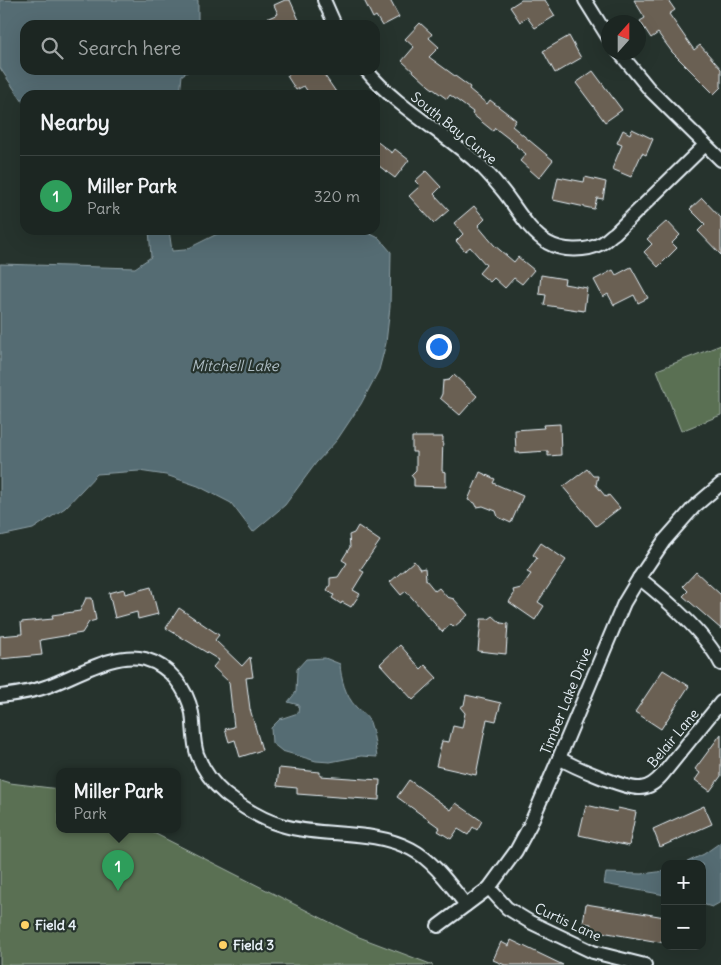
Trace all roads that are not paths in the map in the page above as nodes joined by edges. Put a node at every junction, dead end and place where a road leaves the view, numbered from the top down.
1 (324, 0) edge
2 (585, 0) edge
3 (333, 20) edge
4 (601, 26) edge
5 (626, 60) edge
6 (370, 75) edge
7 (704, 145) junction
8 (721, 160) edge
9 (721, 484) edge
10 (639, 578) junction
11 (721, 664) edge
12 (0, 696) edge
13 (721, 702) edge
14 (560, 758) junction
15 (489, 888) junction
16 (466, 905) junction
17 (438, 926) dead end
18 (645, 965) edge

1 - 3 street
2 - 4 street
5 - 7 street
6 - 7 street, South Bay Curve
7 - 8 street
9 - 10 street, Timber Lake Drive
10 - 11 street
10 - 14 street, Timber Lake Drive
12 - 16 street
13 - 14 street, Belair Lane
14 - 15 street, Timber Lake Drive
15 - 16 street, Timber Lake Drive
15 - 18 street, Curtis Lane
16 - 17 street, Timber Lake Drive

